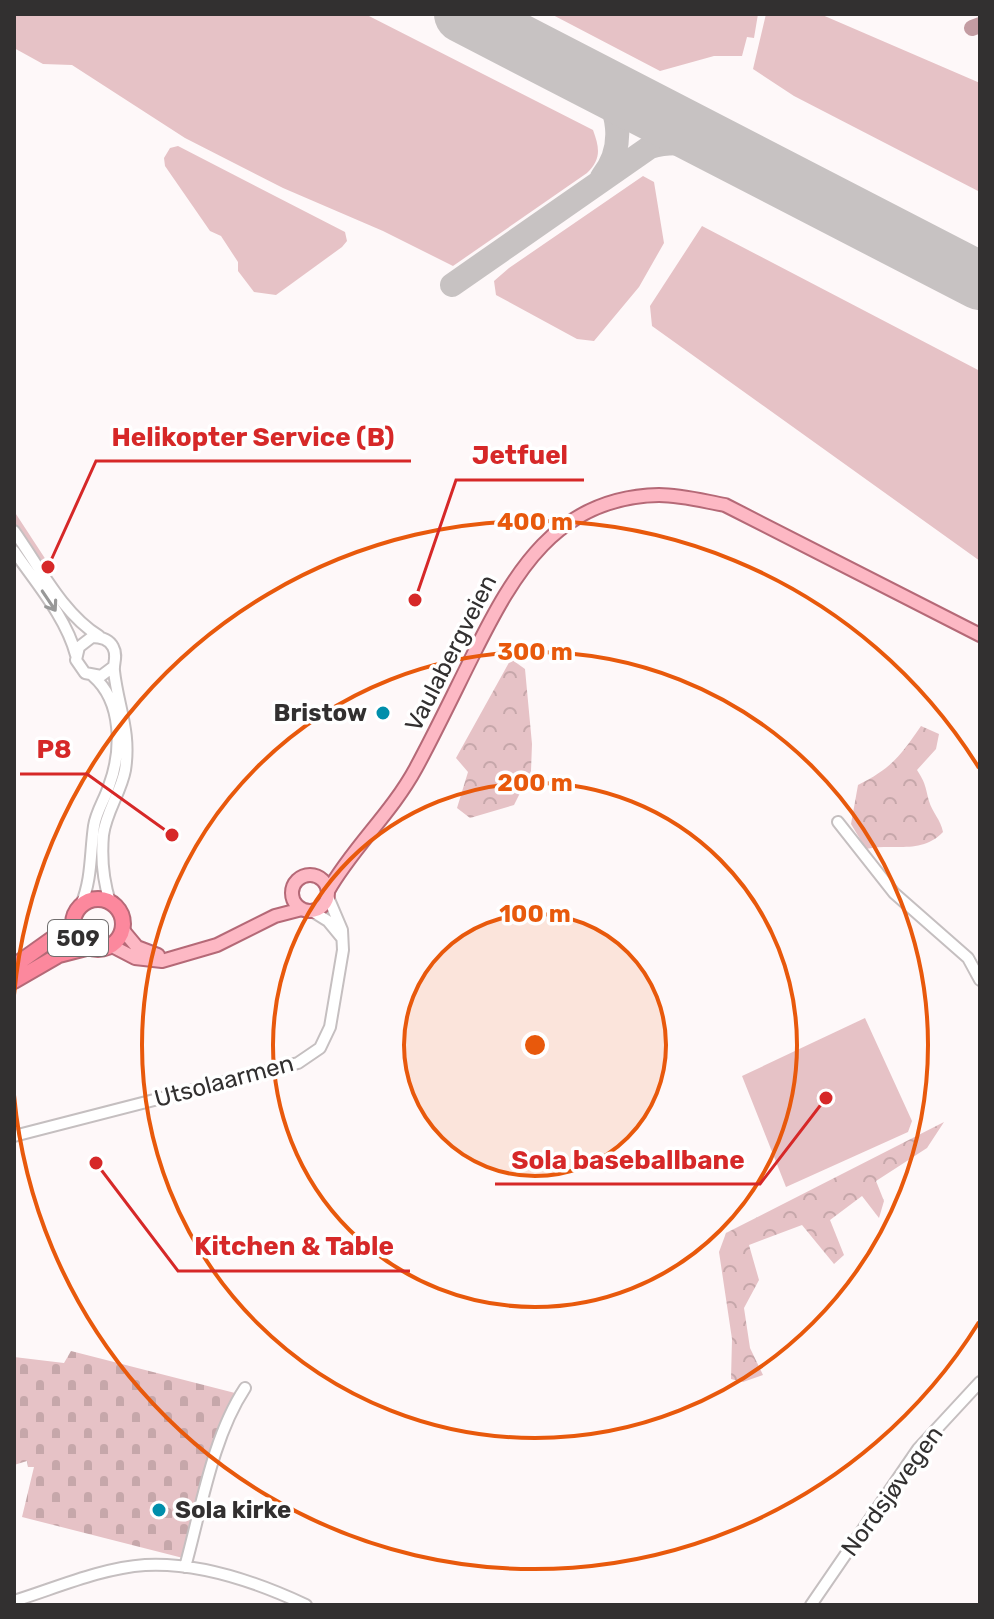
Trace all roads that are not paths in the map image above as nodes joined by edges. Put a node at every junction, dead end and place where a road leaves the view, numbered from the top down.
1 (14, 531) edge
2 (14, 551) edge
3 (980, 635) edge
4 (101, 637) junction
5 (76, 655) junction
6 (113, 667) junction
7 (93, 676) junction
8 (838, 822) dead end
9 (343, 865) junction
10 (312, 874) junction
11 (292, 891) junction
12 (328, 894) junction
13 (110, 902) junction
14 (81, 905) junction
15 (307, 910) junction
16 (275, 916) junction
17 (73, 924) junction
18 (122, 929) junction
19 (342, 938) junction
20 (110, 945) junction
21 (90, 947) junction
22 (173, 957) junction
23 (14, 966) edge
24 (980, 980) edge
25 (14, 981) edge
26 (14, 1136) edge
27 (980, 1382) edge
28 (245, 1388) dead end
29 (185, 1567) junction
30 (14, 1601) edge
31 (306, 1605) edge
32 (811, 1605) edge

1 - 4 street
2 -> 5 street
3 - 9 main road, Vaulabergveien
4 - 5 street
4 - 6 street
5 - 7 street
6 - 7 street
6 - 13 street
7 - 14 street
8 - 24 street
9 - 10 main road
9 - 12 main road, Vaulabergveien
10 - 11 main road
10 - 12 main road
11 - 15 main road
11 - 16 main road
12 - 15 main road
12 - 19 street, Utsolaarmen
13 - 14 highway, 509
13 - 18 highway, 509
14 - 17 highway, 509
15 - 16 main road
15 - 19 street
16 - 22 main road
17 - 21 highway, 509
17 - 23 highway, 509
18 - 20 highway, 509
18 - 22 main road
19 - 26 street, Utsolaarmen
20 - 21 highway, 509
20 - 22 main road
21 - 25 highway, 509
27 - 32 street, Nordsjøvegen
28 - 29 street
29 - 30 street
29 - 31 street

